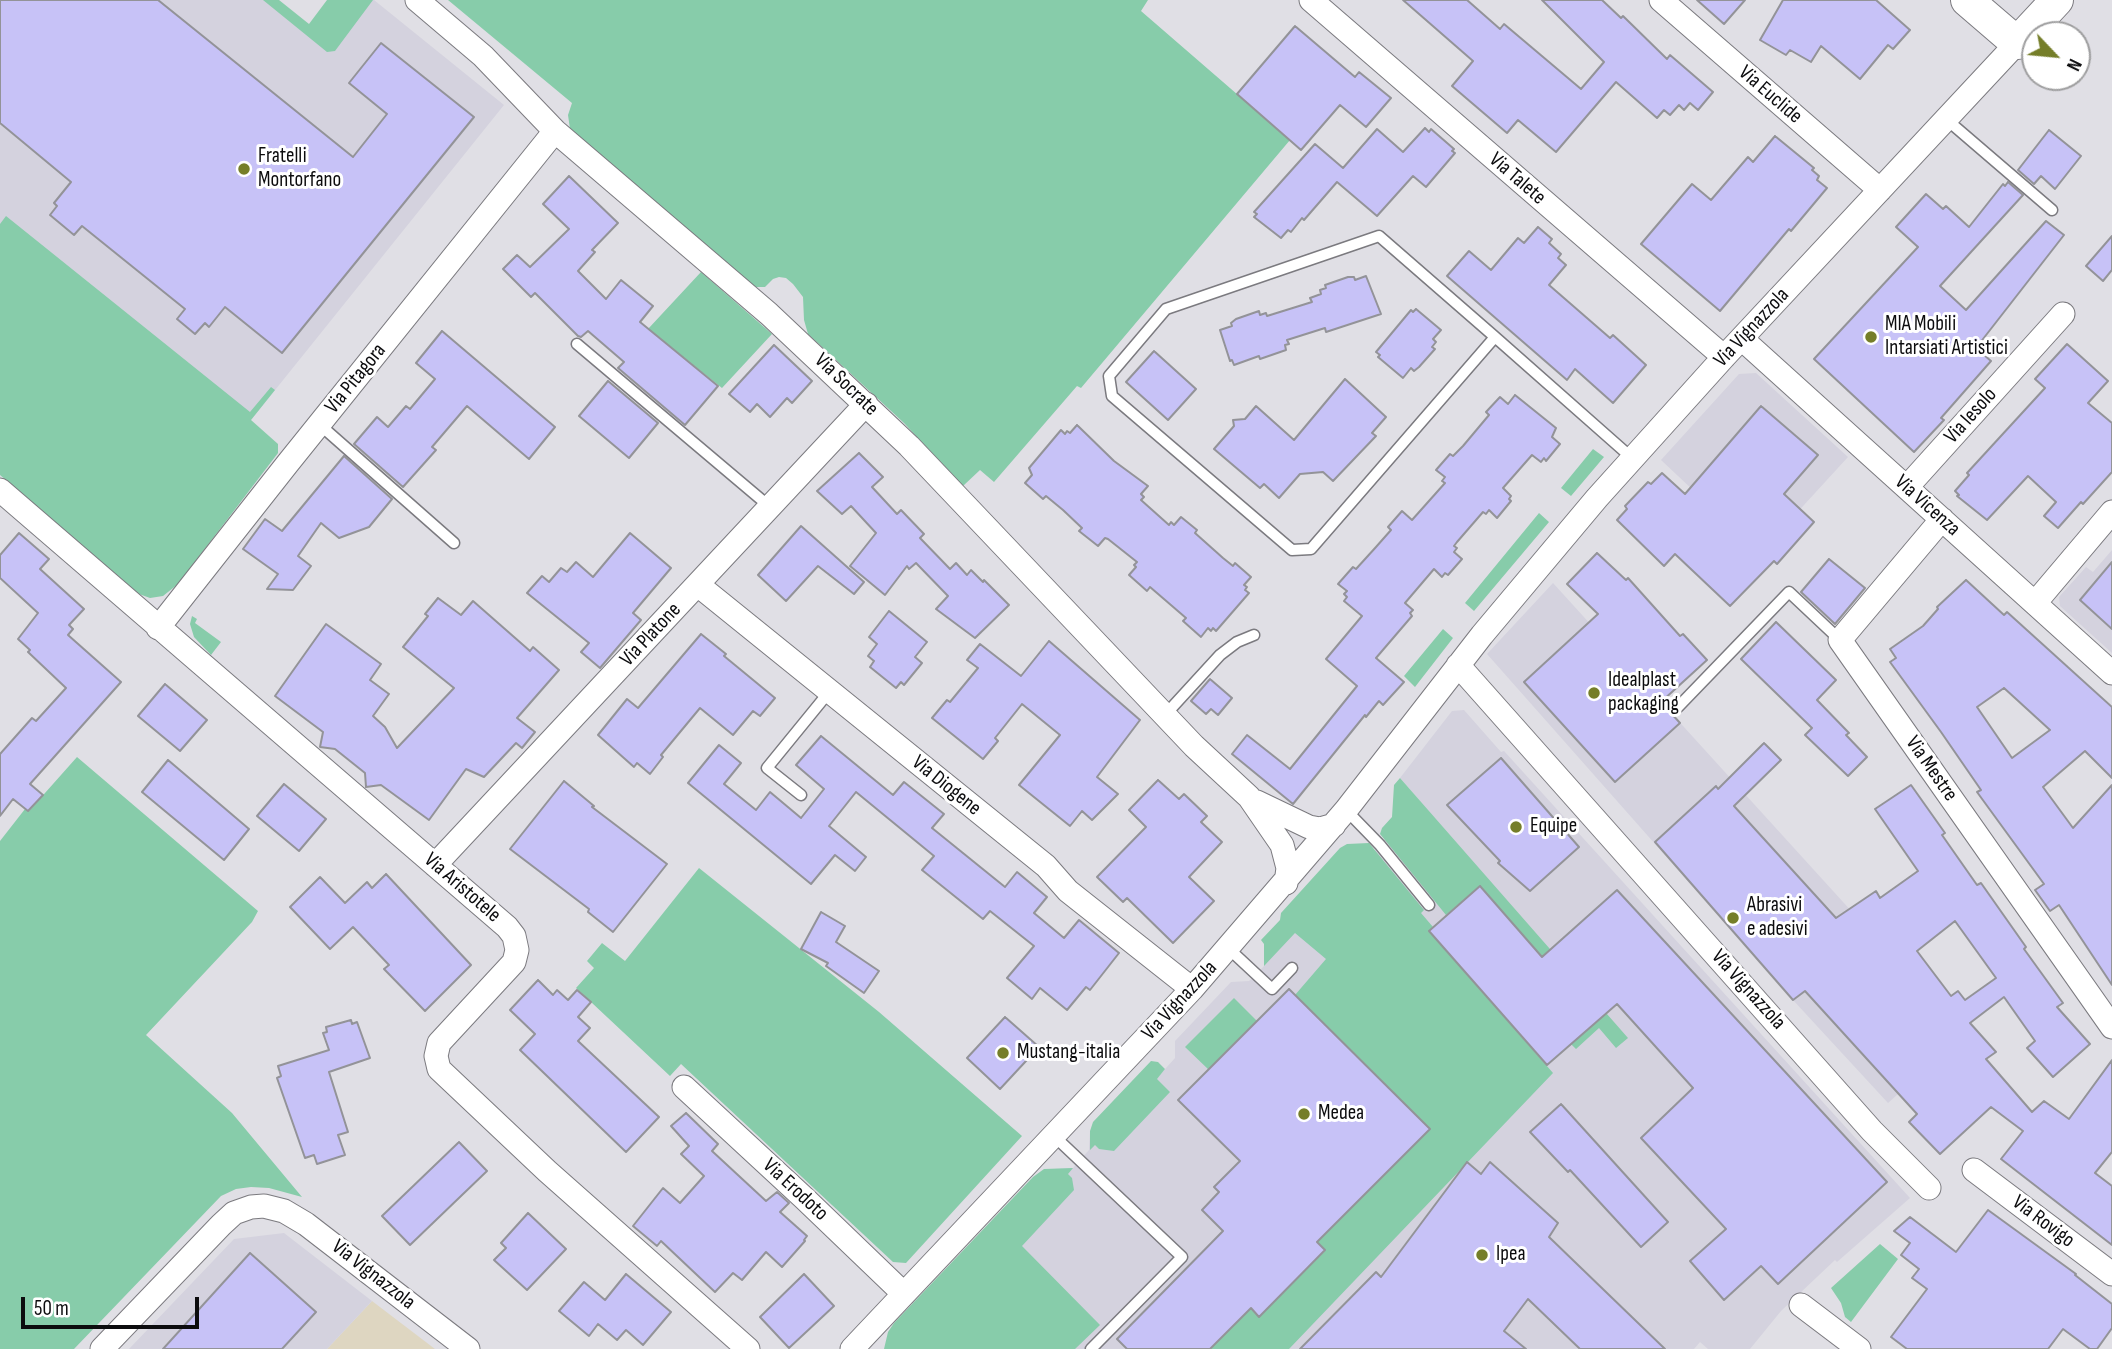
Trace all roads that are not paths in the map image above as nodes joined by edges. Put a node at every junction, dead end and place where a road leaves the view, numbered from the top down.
1 (417, 0) edge
2 (1311, 0) edge
3 (1661, 0) edge
4 (1968, 0) edge
5 (2057, 0) edge
6 (2017, 43) junction
7 (1946, 119) junction
8 (555, 131) junction
9 (1880, 190) junction
10 (2052, 210) dead end
11 (2063, 314) dead end
12 (1495, 337) junction
13 (1742, 339) junction
14 (577, 344) dead end
15 (1724, 357) junction
16 (866, 404) junction
17 (319, 424) junction
18 (1632, 458) junction
19 (1907, 487) junction
20 (0, 490) edge
21 (770, 507) junction
22 (2112, 512) edge
23 (1942, 519) junction
24 (454, 543) dead end
25 (698, 585) junction
26 (2035, 603) junction
27 (159, 628) junction
28 (1254, 635) dead end
29 (1840, 640) junction
30 (1458, 665) junction
31 (2112, 673) edge
32 (830, 692) junction
33 (1678, 707) dead end
34 (1165, 715) junction
35 (801, 795) dead end
36 (1248, 797) junction
37 (1340, 818) junction
38 (435, 865) junction
39 (1286, 883) junction
40 (1429, 905) dead end
41 (1228, 948) junction
42 (1292, 968) dead end
43 (1192, 989) junction
44 (2112, 1027) edge
45 (684, 1087) dead end
46 (1053, 1135) junction
47 (1974, 1170) dead end
48 (1929, 1188) dead end
49 (2112, 1274) edge
50 (904, 1294) junction
51 (1801, 1305) dead end
52 (854, 1348) edge
53 (102, 1349) edge
54 (468, 1349) edge
55 (748, 1349) edge
56 (1091, 1349) edge
57 (1859, 1349) edge

1 - 8 street, Via Socrate
2 - 15 street, Via Talete
3 - 9 street, Via Euclide
4 - 6 street
5 - 6 street, Via Vignazzola
6 - 7 street, Via Vignazzola
7 - 9 street, Via Vignazzola
7 - 10 lane
8 - 16 street, Via Socrate
8 - 17 street, Via Pitagora
9 - 13 street, Via Vignazzola
11 - 19 street, Via Iesolo
12 - 12 lane
12 - 18 lane
13 - 15 street, Via Vignazzola
13 - 19 street, Via Vicenza
14 - 21 lane
15 - 18 street, Via Vignazzola
16 - 21 street, Via Platone
16 - 34 street, Via Socrate
17 - 24 lane
17 - 27 street, Via Pitagora
18 - 30 street, Via Vignazzola
19 - 23 street, Via Vicenza
20 - 27 street, Via Aristotele
21 - 25 street, Via Platone
22 - 26 street
23 - 26 street, Via Vicenza
23 - 29 street
25 - 32 street, Via Diogene
25 - 38 street, Via Platone
26 - 31 street, Via Vicenza
27 - 38 street, Via Aristotele
28 - 34 lane
29 - 33 lane
29 - 44 street, Via Mestre
30 - 37 street, Via Vignazzola
30 - 48 street, Via Vignazzola
32 - 35 lane
32 - 43 street, Via Diogene
34 - 36 street, Via Socrate
36 - 37 street, Via Socrate
36 - 39 street, Via Socrate
37 - 39 street, Via Vignazzola
37 - 40 lane
38 - 55 street, Via Aristotele
39 - 41 street, Via Vignazzola
41 - 42 lane
41 - 43 street, Via Vignazzola
43 - 46 street, Via Vignazzola
45 - 50 street, Via Erodoto
46 - 50 street, Via Vignazzola
46 - 56 lane
47 - 49 street, Via Rovigo
50 - 52 street, Via Vignazzola
51 - 57 street
53 - 54 street, Via Vignazzola

